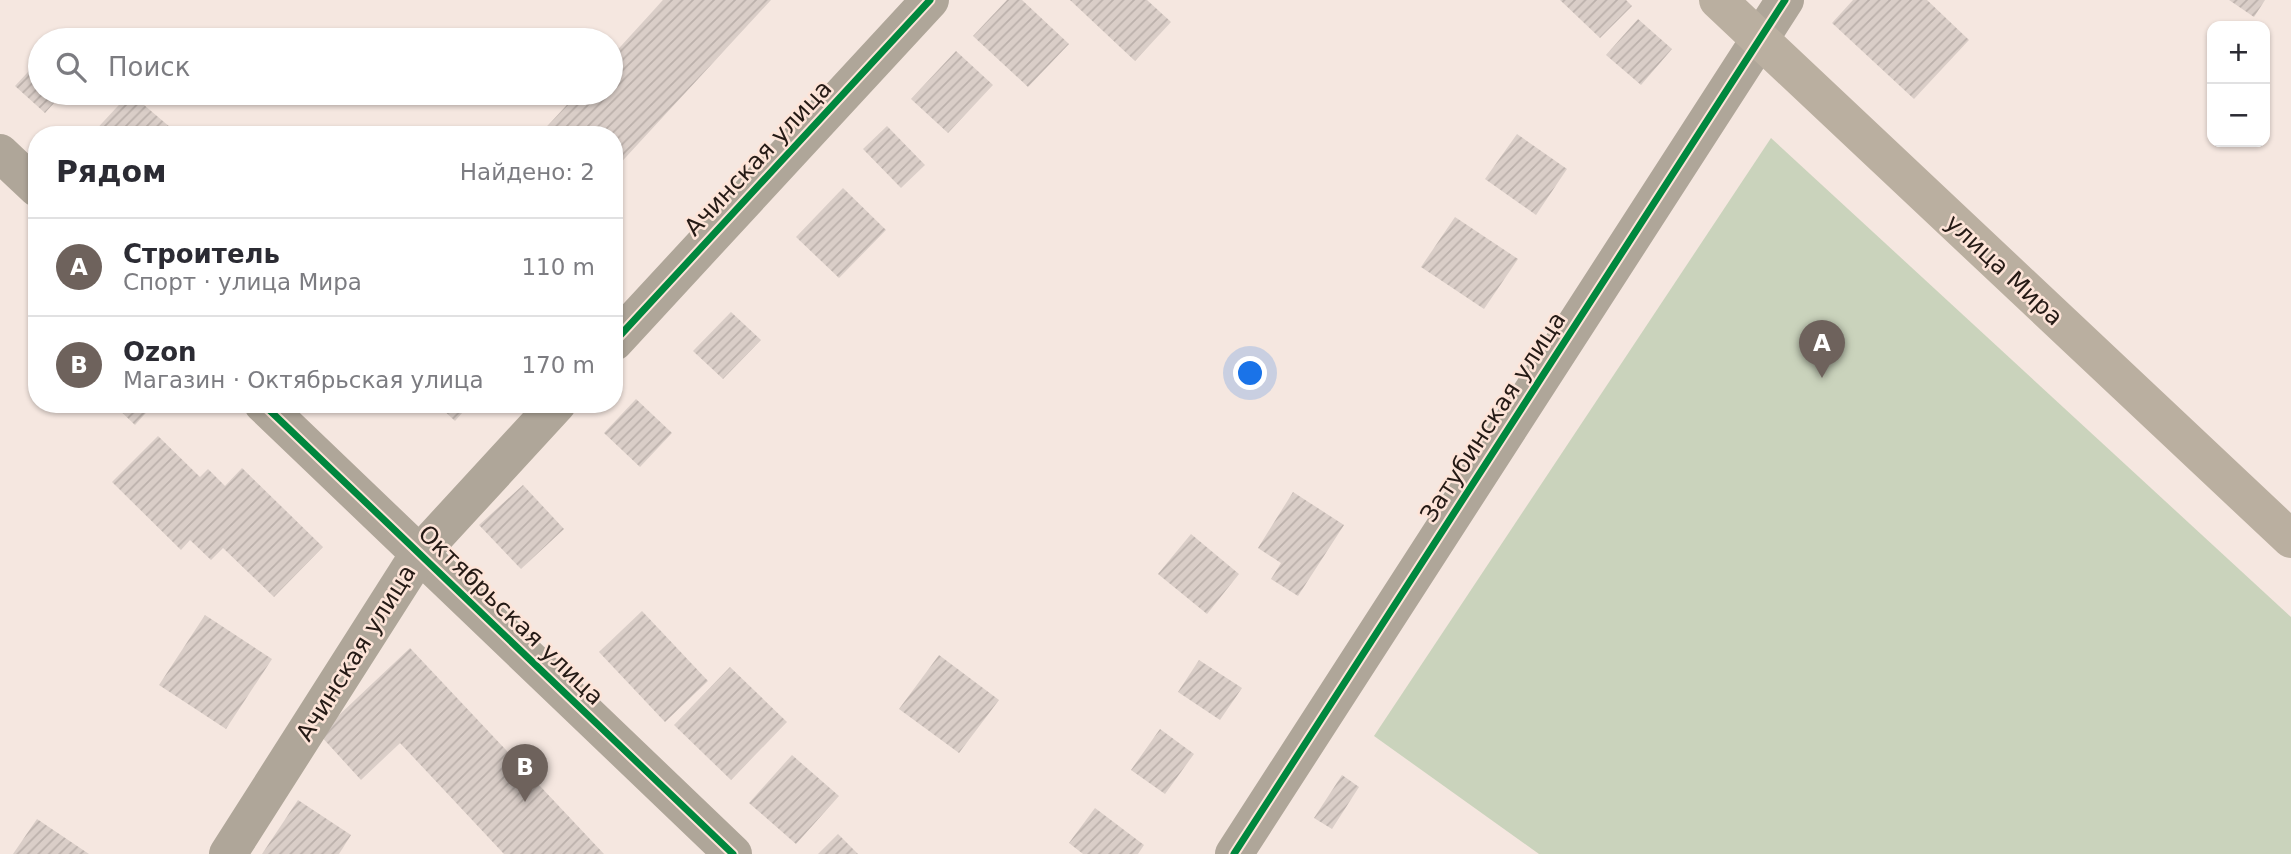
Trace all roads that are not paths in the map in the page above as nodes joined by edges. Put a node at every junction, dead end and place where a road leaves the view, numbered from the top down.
1 (930, 0) edge
2 (1718, 0) edge
3 (1785, 0) edge
4 (1759, 40) junction
5 (0, 153) edge
6 (28, 179) edge
7 (623, 332) edge
8 (272, 413) edge
9 (549, 413) edge
10 (2291, 540) edge
11 (419, 554) junction
12 (228, 854) edge
13 (733, 854) edge
14 (1234, 854) edge

1 - 7 street, Ачинская улица
2 - 4 main road, улица Мира
3 - 4 street, Затубинская улица
4 - 10 main road, улица Мира
4 - 14 street, Затубинская улица
5 - 6 street
8 - 11 street, Октябрьская улица
9 - 11 street, Ачинская улица
11 - 12 street, Ачинская улица
11 - 13 street, Октябрьская улица

